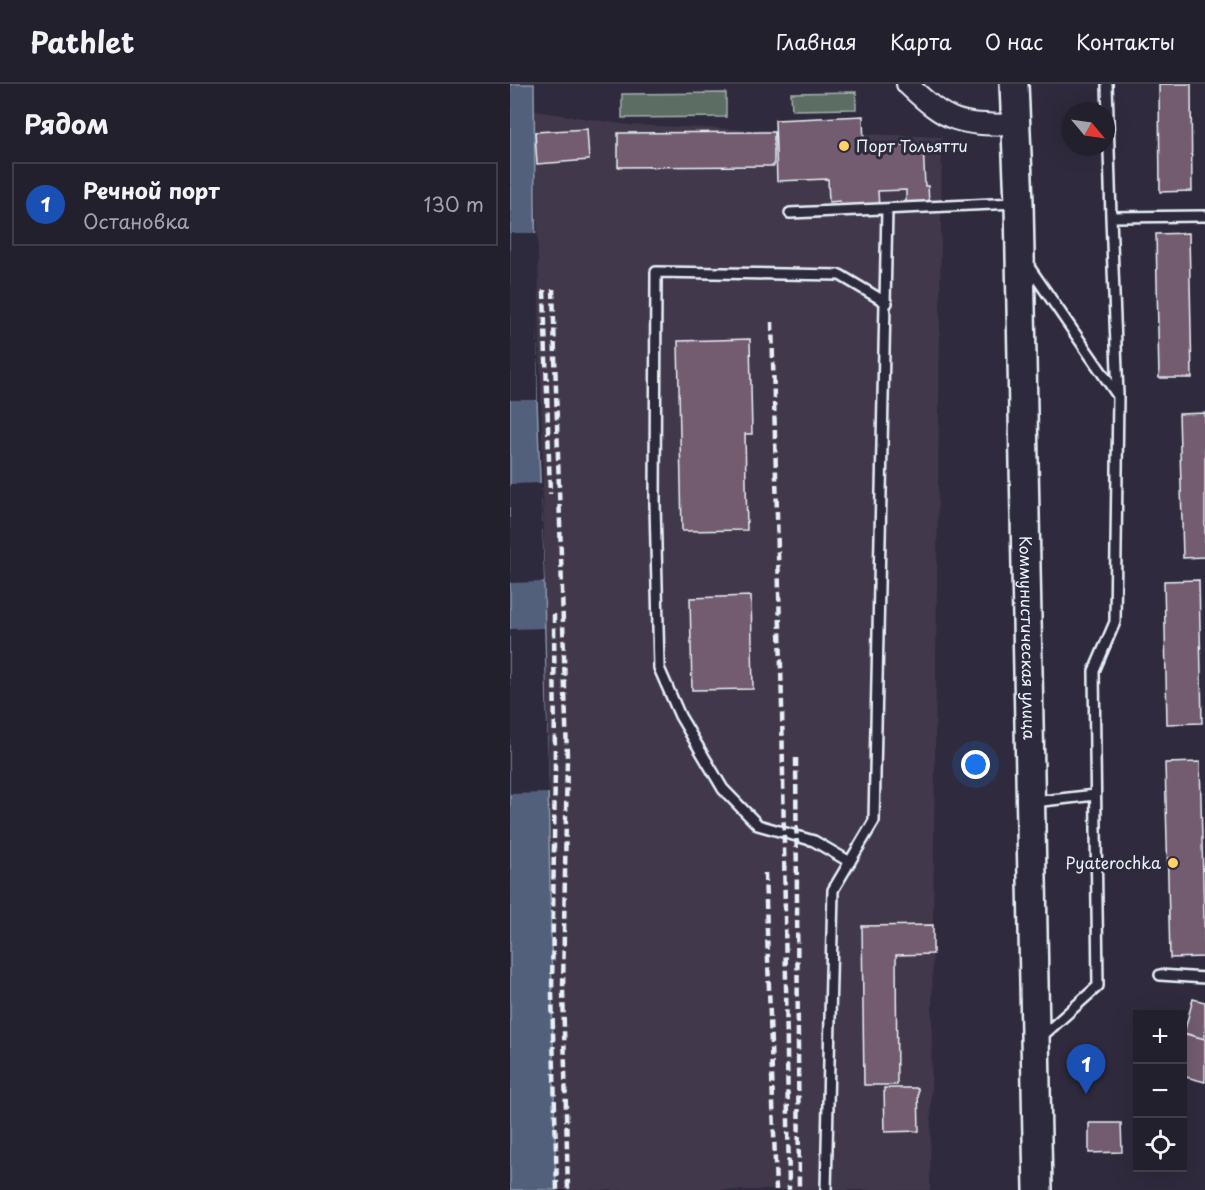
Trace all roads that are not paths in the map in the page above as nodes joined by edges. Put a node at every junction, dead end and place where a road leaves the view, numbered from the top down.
1 (907, 84) edge
2 (1014, 84) edge
3 (1107, 84) edge
4 (1014, 125) junction
5 (1019, 203) junction
6 (887, 209) junction
7 (790, 213) dead end
8 (1205, 216) edge
9 (1111, 217) junction
10 (1019, 252) junction
11 (887, 303) junction
12 (1118, 396) junction
13 (1095, 795) junction
14 (1030, 803) junction
15 (850, 862) junction
16 (1160, 975) dead end
17 (1205, 978) edge
18 (1035, 1043) junction
19 (826, 1190) edge
20 (1038, 1190) edge

1 - 4 street
2 - 4 main road, Коммунистическая улица
3 - 9 lane
4 - 5 main road, Коммунистическая улица
5 - 6 lane
5 - 10 main road, Коммунистическая улица
6 - 7 lane
6 - 11 lane
8 - 9 lane
9 - 12 lane
10 - 12 lane
10 - 14 main road, Коммунистическая улица
11 - 15 lane
11 - 15 lane
12 - 13 lane
13 - 14 lane
13 - 18 lane
14 - 18 main road, Коммунистическая улица
15 - 19 lane
16 - 17 lane
18 - 20 main road, Коммунистическая улица

